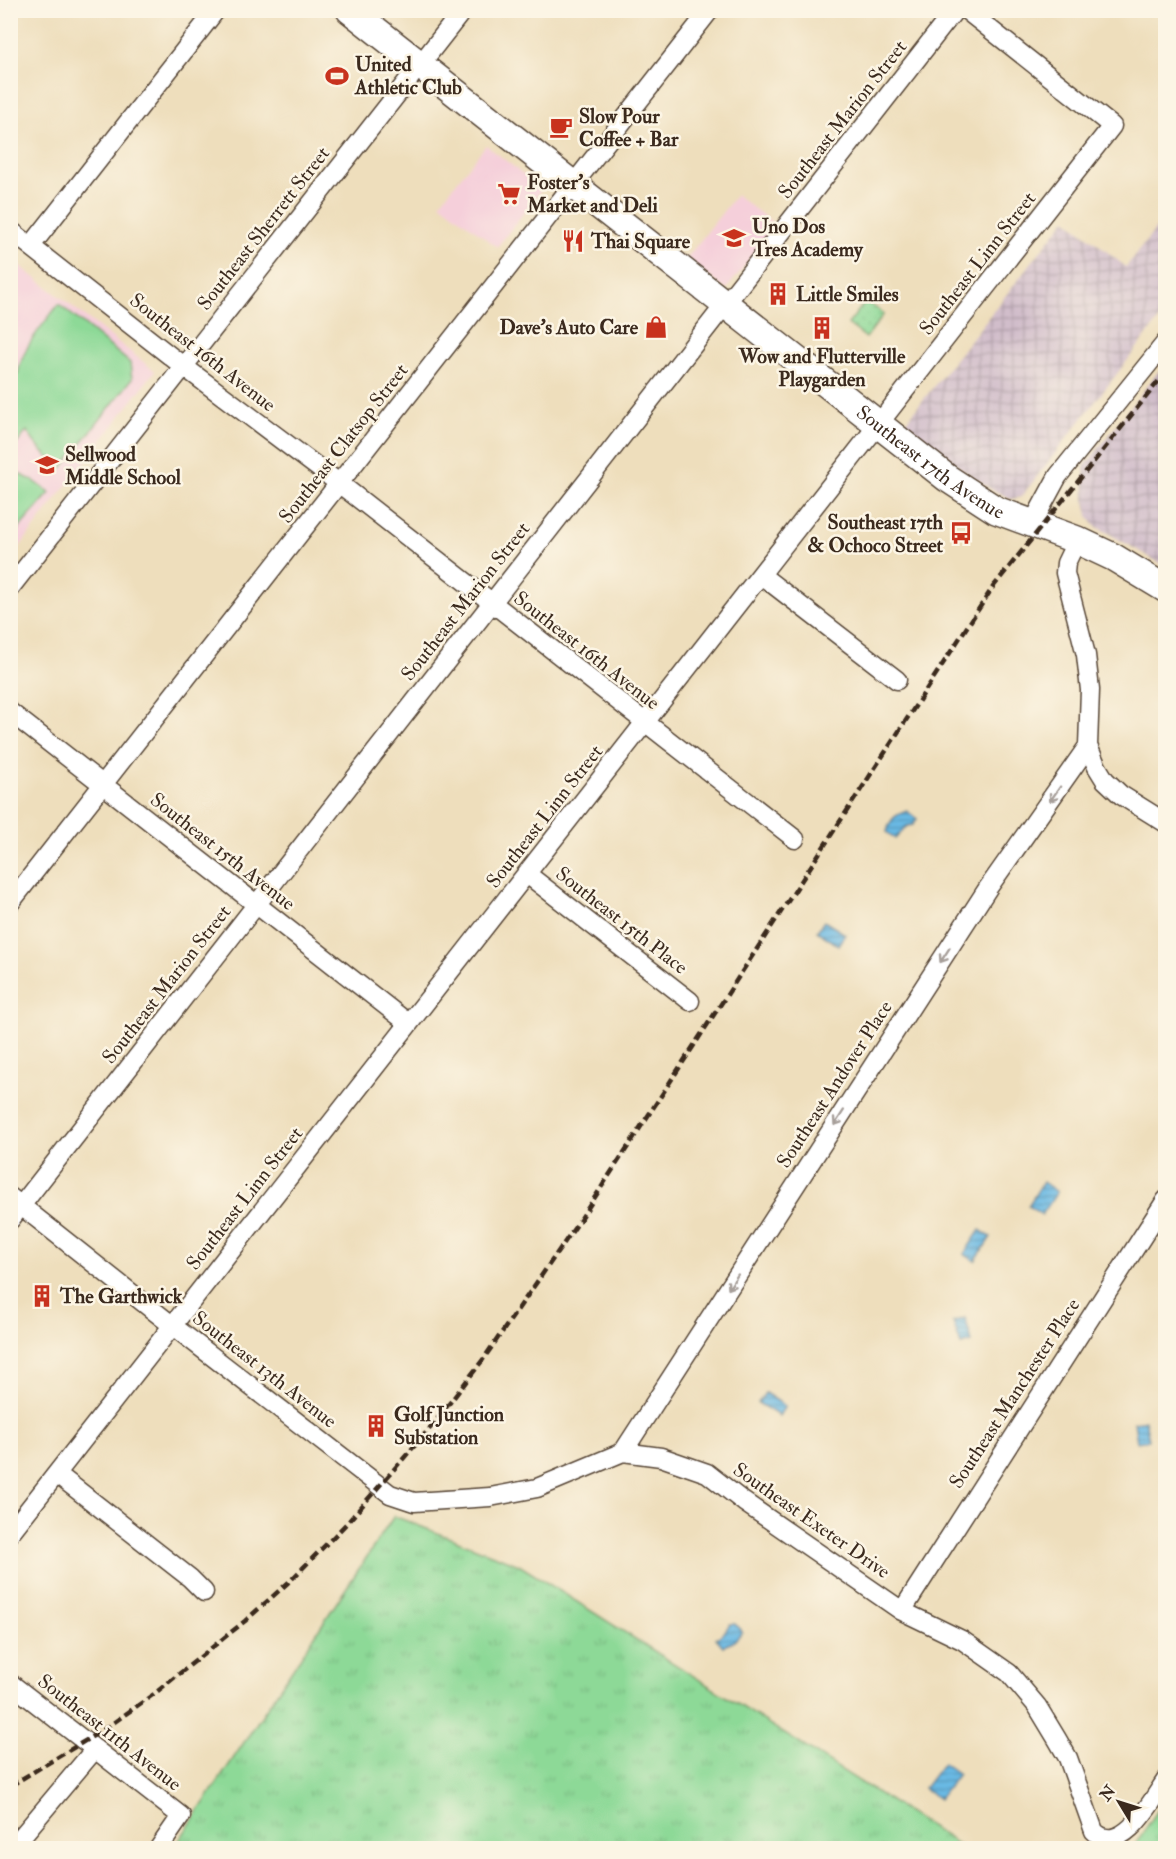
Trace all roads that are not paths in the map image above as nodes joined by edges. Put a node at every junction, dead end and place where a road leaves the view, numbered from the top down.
1 (216, 10) edge
2 (350, 10) edge
3 (463, 10) edge
4 (710, 10) edge
5 (955, 10) edge
6 (966, 10) edge
7 (420, 65) junction
8 (572, 185) junction
9 (10, 230) edge
10 (31, 246) junction
11 (726, 305) junction
12 (1166, 342) edge
13 (183, 366) junction
14 (879, 425) junction
15 (340, 484) junction
16 (1032, 524) junction
17 (1077, 540) junction
18 (761, 575) junction
19 (10, 588) edge
20 (1166, 589) edge
21 (492, 604) junction
22 (897, 680) dead end
23 (10, 712) edge
24 (646, 724) junction
25 (1088, 746) junction
26 (102, 785) junction
27 (1166, 823) edge
28 (795, 839) dead end
29 (527, 874) junction
30 (10, 903) edge
31 (256, 905) junction
32 (690, 1001) dead end
33 (408, 1023) junction
34 (1166, 1200) edge
35 (14, 1207) edge
36 (173, 1326) junction
37 (623, 1452) junction
38 (57, 1474) junction
39 (10, 1533) edge
40 (204, 1592) dead end
41 (902, 1611) junction
42 (10, 1683) edge
43 (95, 1749) junction
44 (1166, 1780) edge
45 (12, 1848) edge
46 (159, 1848) edge

1 - 10 street
2 - 7 main road, Southeast 17th Avenue
3 - 7 street, Southeast Sherrett Street
4 - 8 street, Southeast Clatsop Street
5 - 11 street, Southeast Marion Street
6 - 14 street, Southeast Linn Street
7 - 8 main road, Southeast 17th Avenue
7 - 13 street, Southeast Sherrett Street
8 - 11 main road, Southeast 17th Avenue
8 - 15 street, Southeast Clatsop Street
9 - 10 street, Southeast 16th Avenue
10 - 13 street, Southeast 16th Avenue
11 - 14 main road, Southeast 17th Avenue
11 - 21 street, Southeast Marion Street
12 - 16 street
13 - 15 street, Southeast 16th Avenue
13 - 19 street, Southeast Sherrett Street
14 - 16 main road, Southeast 17th Avenue
14 - 18 street, Southeast Linn Street
15 - 21 street, Southeast 16th Avenue
15 - 26 street, Southeast Clatsop Street
16 - 17 main road, Southeast 17th Avenue
17 - 20 main road, Southeast 17th Avenue
17 - 25 street
18 - 22 street
18 - 24 street, Southeast Linn Street
21 - 24 street, Southeast 16th Avenue
21 - 31 street, Southeast Marion Street
23 - 26 street, Southeast 15th Avenue
24 - 28 street, Southeast 16th Avenue
24 - 29 street, Southeast Linn Street
25 - 27 street
25 -> 37 street, Southeast Andover Place
26 - 30 street, Southeast Clatsop Street
26 - 31 street, Southeast 15th Avenue
29 - 32 street, Southeast 15th Place
29 - 33 street, Southeast Linn Street
31 - 33 street, Southeast 15th Avenue
31 - 35 street, Southeast Marion Street
33 - 36 street, Southeast Linn Street
34 - 41 street, Southeast Manchester Place
35 - 36 street, Southeast 13th Avenue
36 - 37 street, Southeast 13th Avenue
36 - 38 street, Southeast Linn Street
37 - 41 street, Southeast Exeter Drive
38 - 39 street, Southeast Linn Street
38 - 40 street
41 - 44 street, Southeast Exeter Drive
42 - 43 street, Southeast 11th Avenue
43 - 45 street
43 - 46 street, Southeast 11th Avenue

